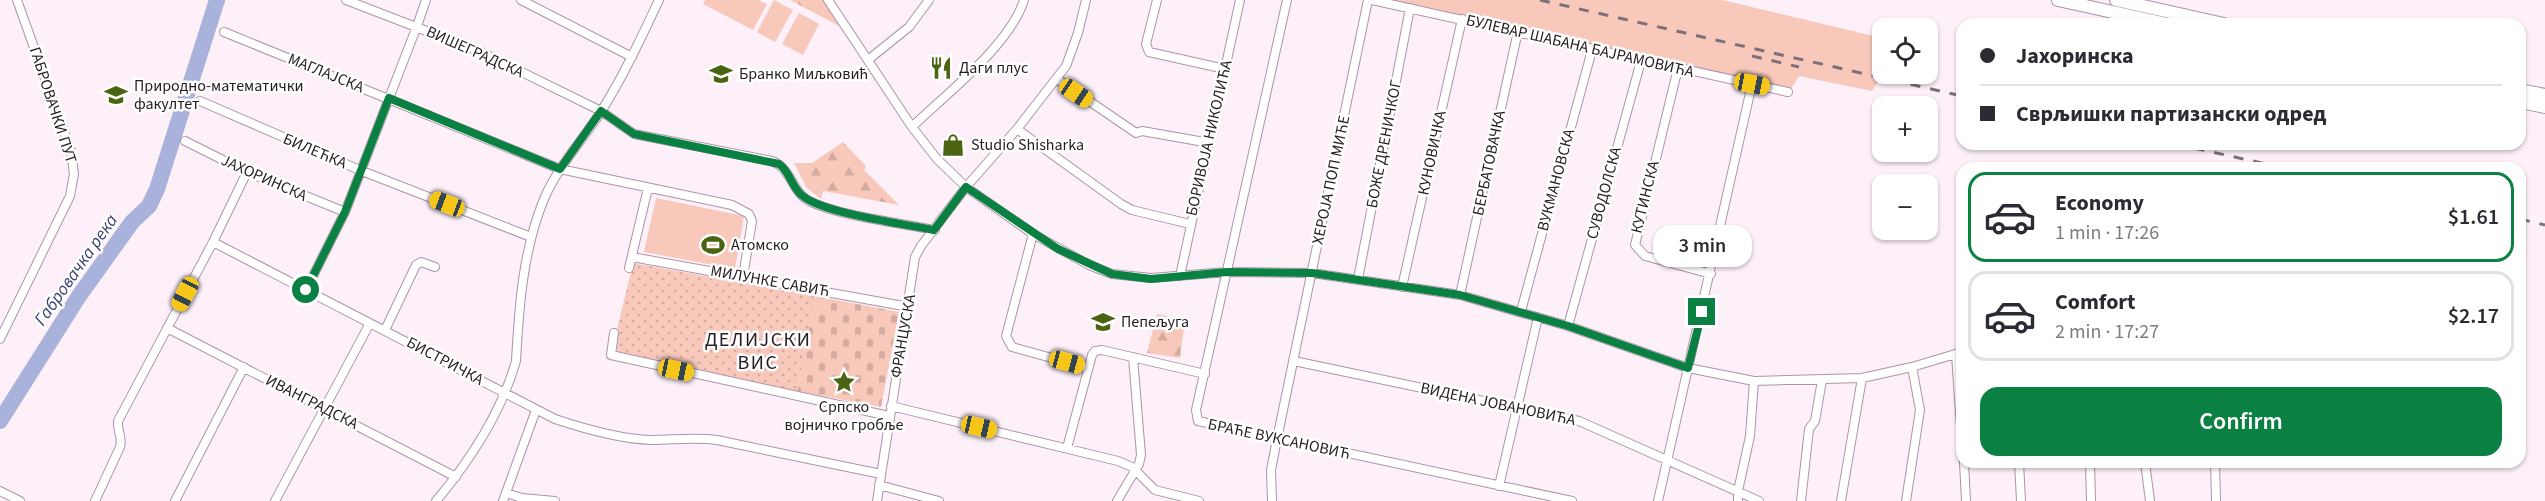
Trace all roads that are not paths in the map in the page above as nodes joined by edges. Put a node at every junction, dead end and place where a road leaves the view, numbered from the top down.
1 (17, 0) edge
2 (346, 0) edge
3 (426, 0) edge
4 (521, 0) edge
5 (659, 0) edge
6 (828, 0) edge
7 (929, 0) edge
8 (1024, 0) edge
9 (1086, 0) edge
10 (1157, 0) edge
11 (1240, 0) edge
12 (1287, 0) edge
13 (1370, 0) edge
14 (2058, 0) edge
15 (2116, 0) edge
16 (1410, 8) junction
17 (2140, 18) edge
18 (2197, 18) edge
19 (1462, 19) junction
20 (417, 26) junction
21 (1518, 31) junction
22 (224, 32) dead end
23 (1592, 50) junction
24 (632, 57) junction
25 (868, 60) junction
26 (1641, 61) junction
27 (1678, 68) junction
28 (1226, 69) junction
29 (1057, 79) junction
30 (1752, 84) junction
31 (2526, 91) edge
32 (1788, 92) dead end
33 (2545, 95) edge
34 (389, 98) junction
35 (200, 101) dead end
36 (2526, 103) edge
37 (2545, 107) edge
38 (601, 111) junction
39 (912, 126) junction
40 (1017, 129) junction
41 (185, 141) dead end
42 (1210, 143) junction
43 (560, 169) junction
44 (362, 171) junction
45 (246, 172) junction
46 (966, 187) junction
47 (648, 188) junction
48 (345, 212) junction
49 (1190, 224) junction
50 (934, 230) junction
51 (1033, 234) junction
52 (531, 237) junction
53 (213, 242) junction
54 (632, 256) junction
55 (435, 267) dead end
56 (629, 268) dead end
57 (1227, 272) junction
58 (1312, 273) junction
59 (1711, 274) junction
60 (1179, 276) junction
61 (743, 277) junction
62 (1358, 279) junction
63 (1402, 287) junction
64 (306, 290) junction
65 (1460, 295) junction
66 (909, 306) junction
67 (1521, 311) junction
68 (1538, 317) junction
69 (370, 323) junction
70 (1568, 326) junction
71 (167, 328) junction
72 (385, 330) junction
73 (614, 333) dead end
74 (0, 339) edge
75 (1956, 355) edge
76 (1132, 357) junction
77 (1294, 361) junction
78 (244, 367) junction
79 (1912, 367) junction
80 (1088, 368) junction
81 (1688, 368) junction
82 (1205, 374) junction
83 (1862, 378) junction
84 (1822, 380) junction
85 (1754, 381) junction
86 (505, 393) junction
87 (891, 406) junction
88 (1518, 406) junction
89 (324, 408) junction
90 (536, 410) junction
91 (889, 416) junction
92 (1277, 439) junction
93 (1067, 448) junction
94 (1668, 459) junction
95 (1964, 468) edge
96 (2019, 468) edge
97 (2090, 468) edge
98 (2146, 468) edge
99 (2215, 468) edge
100 (1135, 470) junction
101 (881, 474) junction
102 (456, 477) junction
103 (879, 485) junction
104 (1499, 486) junction
105 (1738, 490) junction
106 (0, 491) edge
107 (505, 497) edge
108 (20, 501) edge
109 (95, 501) edge
110 (175, 501) edge
111 (275, 501) edge
112 (436, 501) edge
113 (555, 501) edge
114 (877, 501) edge
115 (939, 501) edge
116 (1117, 501) edge
117 (1199, 501) edge
118 (1272, 501) edge
119 (1572, 501) edge
120 (1658, 501) edge
121 (1738, 501) edge
122 (1759, 501) edge
123 (1801, 501) edge
124 (1841, 501) edge
125 (1906, 501) edge
126 (1966, 501) edge
127 (2021, 501) edge
128 (2091, 501) edge
129 (2150, 501) edge
130 (2216, 501) edge

1 - 74 street, ГАБРОВАЧКИ ПУТ
2 - 20 street, ВИШЕГРАДСКА
3 - 20 street
4 - 24 street
5 - 24 street
6 - 25 street
7 - 25 street
8 - 39 street
9 - 29 street, ФРАНЦУСКА
10 - 28 street
11 - 28 street, БОРИВОЈА НИКОЛИЋА
12 - 57 street, БРАЋЕ ВУКСАНОВИЋ
13 - 16 street, БУЛЕВАР ШАБАНА БАЈРАМОВИЋА
13 - 58 street, ХЕРОЈА ПОП МИЋЕ
14 - 17 main road
15 - 18 main road
16 - 19 street, БУЛЕВАР ШАБАНА БАЈРАМОВИЋА
16 - 62 street, БОЖЕ ДРЕНИЧКОГ
19 - 21 street, БУЛЕВАР ШАБАНА БАЈРАМОВИЋА
19 - 63 street, КУНОВИЧКА
20 - 34 street
20 - 38 street, ВИШЕГРАДСКА
21 - 23 street, БУЛЕВАР ШАБАНА БАЈРАМОВИЋА
21 - 65 street, БЕРБАТОВАЧКА
22 - 34 street, МАГЛАЈСКА
23 - 26 street, БУЛЕВАР ШАБАНА БАЈРАМОВИЋА
23 - 67 street, ВУКМАНОВСКА
24 - 38 street
25 - 39 street
26 - 27 street, БУЛЕВАР ШАБАНА БАЈРАМОВИЋА
26 - 70 street, СУВОДОЛСКА
27 - 30 street, БУЛЕВАР ШАБАНА БАЈРАМОВИЋА
27 - 59 street, КУТИНСКА
28 - 42 street, БОРИВОЈА НИКОЛИЋА
29 - 40 street, ФРАНЦУСКА
29 - 42 street
30 - 32 street, БУЛЕВАР ШАБАНА БАЈРАМОВИЋА
30 - 59 street
31 - 33 main road
34 - 43 street, МАГЛАЈСКА
34 - 44 street
35 - 44 street, БИЛЕЋКА
36 - 37 main road
38 - 43 street
38 - 50 street, ВИШЕГРАДСКА
39 - 46 street
40 - 46 street, ФРАНЦУСКА
40 - 49 street
41 - 45 street, ЈАХОРИНСКА
42 - 49 street, БОРИВОЈА НИКОЛИЋА
43 - 47 street, МАГЛАЈСКА
43 - 52 street
44 - 48 street
44 - 52 street, БИЛЕЋКА
45 - 48 street, ЈАХОРИНСКА
45 - 53 street
46 - 50 street, ФРАНЦУСКА
46 - 51 street
47 - 54 street
47 - 61 street, МАГЛАЈСКА
48 - 64 street
49 - 60 street, БОРИВОЈА НИКОЛИЋА
50 - 66 street, ФРАНЦУСКА
51 - 60 street
51 - 80 street
52 - 86 street
53 - 64 street, БИСТРИЧКА
53 - 71 street
54 - 56 street
54 - 61 street, МИЛУНКЕ САВИЋ
55 - 72 street
57 - 58 street
57 - 60 street
57 - 82 street, БРАЋЕ ВУКСАНОВИЋ
58 - 62 street
58 - 77 street, ХЕРОЈА ПОП МИЋЕ
59 - 81 street
61 - 66 street, МИЛУНКЕ САВИЋ
62 - 63 street
63 - 65 street
64 - 69 street, БИСТРИЧКА
65 - 67 street
66 - 87 street, ФРАНЦУСКА
67 - 68 street
68 - 70 street
68 - 88 street
69 - 72 street, БИСТРИЧКА
69 - 89 street
70 - 81 street
71 - 78 street, ИВАНГРАДСКА
71 - 109 street
72 - 86 street, БИСТРИЧКА
73 - 91 street
75 - 79 street
76 - 80 street
76 - 82 street
76 - 100 street
77 - 88 street, ВИДЕНА ЈОВАНОВИЋА
77 - 92 street, ХЕРОЈА ПОП МИЋЕ
78 - 89 street, ИВАНГРАДСКА
78 - 110 street
79 - 83 street
79 - 125 street
80 - 93 street
81 - 85 street
81 - 94 street
82 - 92 street, БРАЋЕ ВУКСАНОВИЋ
83 - 84 street
83 - 124 street
84 - 85 street
84 - 123 street
85 - 105 street
86 - 90 street, БИСТРИЧКА
86 - 102 street
87 - 91 street, ФРАНЦУСКА
87 - 93 street
88 - 94 street, ВИДЕНА ЈОВАНОВИЋА
88 - 104 street
89 - 102 street, ИВАНГРАДСКА
89 - 111 street
90 - 101 street, БИСТРИЧКА
90 - 107 street
91 - 101 street, ФРАНЦУСКА
92 - 104 street, БРАЋЕ ВУКСАНОВИЋ
92 - 118 street, ХЕРОЈА ПОП МИЋЕ
93 - 100 street
94 - 105 street, ВИДЕНА ЈОВАНОВИЋА
94 - 120 street
95 - 126 street
96 - 127 street
97 - 128 street
98 - 129 street
99 - 130 street
100 - 116 street
100 - 117 street
101 - 103 street, ФРАНЦУСКА
102 - 112 street
103 - 114 street, ФРАНЦУСКА
103 - 115 street
104 - 119 street, БРАЋЕ ВУКСАНОВИЋ
105 - 121 street
105 - 122 street, ВИДЕНА ЈОВАНОВИЋА
106 - 108 street
107 - 113 street

